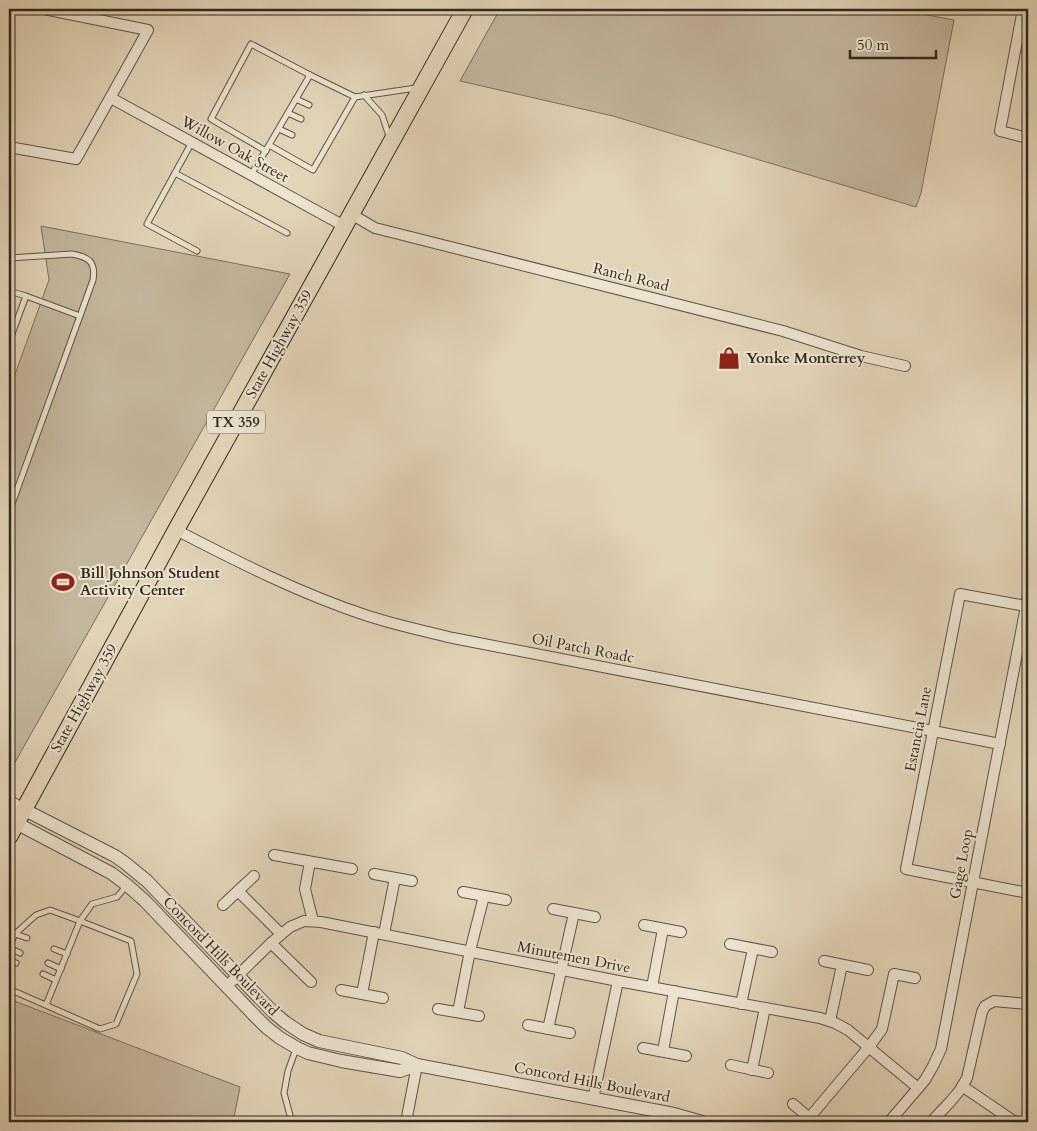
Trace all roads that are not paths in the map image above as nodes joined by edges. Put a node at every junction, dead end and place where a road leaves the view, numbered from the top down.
1 (44, 9) edge
2 (465, 9) edge
3 (1023, 9) edge
4 (310, 75) junction
5 (422, 87) junction
6 (364, 95) junction
7 (354, 97) junction
8 (111, 98) junction
9 (296, 99) junction
10 (308, 105) dead end
11 (288, 113) junction
12 (333, 117) dead end
13 (301, 119) dead end
14 (341, 121) junction
15 (279, 129) junction
16 (325, 132) dead end
17 (292, 136) dead end
18 (332, 136) junction
19 (1028, 138) edge
20 (192, 142) junction
21 (391, 142) junction
22 (9, 147) edge
23 (268, 148) junction
24 (316, 148) dead end
25 (323, 152) junction
26 (175, 173) junction
27 (251, 175) junction
28 (348, 220) junction
29 (287, 233) dead end
30 (197, 251) dead end
31 (9, 258) edge
32 (9, 291) edge
33 (26, 296) junction
34 (80, 316) junction
35 (9, 342) edge
36 (905, 366) dead end
37 (10, 505) edge
38 (9, 512) edge
39 (176, 530) junction
40 (1027, 601) edge
41 (934, 731) junction
42 (1000, 744) junction
43 (9, 800) edge
44 (14, 822) edge
45 (274, 855) dead end
46 (310, 862) junction
47 (352, 869) dead end
48 (136, 872) junction
49 (374, 874) dead end
50 (254, 876) dead end
51 (395, 878) junction
52 (412, 881) dead end
53 (973, 882) junction
54 (127, 885) junction
55 (238, 891) junction
56 (463, 892) dead end
57 (1028, 893) edge
58 (484, 896) junction
59 (506, 900) dead end
60 (223, 905) dead end
61 (553, 909) dead end
62 (574, 913) junction
63 (595, 917) dead end
64 (80, 921) junction
65 (313, 921) junction
66 (644, 925) dead end
67 (663, 928) junction
68 (681, 932) dead end
69 (379, 933) junction
70 (15, 934) junction
71 (281, 934) junction
72 (27, 938) dead end
73 (271, 943) junction
74 (730, 944) dead end
75 (9, 948) edge
76 (54, 949) dead end
77 (753, 949) junction
78 (20, 952) dead end
79 (470, 952) junction
80 (772, 952) dead end
81 (66, 954) junction
82 (9, 960) edge
83 (824, 961) dead end
84 (16, 963) dead end
85 (48, 964) dead end
86 (842, 965) junction
87 (61, 969) junction
88 (562, 970) junction
89 (868, 970) dead end
90 (43, 974) dead end
91 (237, 976) junction
92 (915, 978) dead end
93 (56, 980) junction
94 (618, 980) junction
95 (311, 982) dead end
96 (226, 986) junction
97 (652, 987) junction
98 (9, 989) edge
99 (341, 990) dead end
100 (674, 991) junction
101 (362, 994) junction
102 (383, 998) dead end
103 (741, 1004) junction
104 (1028, 1004) edge
105 (46, 1005) junction
106 (438, 1008) dead end
107 (765, 1008) junction
108 (458, 1012) junction
109 (479, 1016) dead end
110 (830, 1021) junction
111 (528, 1025) dead end
112 (548, 1029) junction
113 (570, 1033) dead end
114 (303, 1034) junction
115 (869, 1047) junction
116 (297, 1048) junction
117 (644, 1048) dead end
118 (663, 1051) junction
119 (686, 1056) dead end
120 (417, 1065) junction
121 (730, 1065) dead end
122 (752, 1070) junction
123 (768, 1073) dead end
124 (962, 1086) junction
125 (918, 1088) junction
126 (593, 1099) junction
127 (794, 1104) dead end
128 (812, 1120) edge
129 (296, 1122) edge
130 (406, 1122) edge
131 (702, 1122) edge
132 (890, 1122) edge
133 (931, 1122) edge
134 (1015, 1122) edge

1 - 8 street
2 - 5 main road, State Highway 359 / TX 359
3 - 19 street
4 - 7 lane
4 - 9 lane
4 - 23 lane
5 - 6 lane
5 - 21 main road, State Highway 359 / TX 359
6 - 7 lane
6 - 21 lane
7 - 14 lane
8 - 20 street, Willow Oak Street
8 - 22 street
9 - 10 lane
9 - 11 lane
11 - 13 lane
11 - 15 lane
12 - 14 lane
14 - 18 lane
15 - 17 lane
15 - 23 lane
16 - 18 lane
18 - 25 lane
20 - 26 lane
20 - 27 street, Willow Oak Street
21 - 28 main road, State Highway 359 / TX 359
23 - 25 lane
23 - 27 lane
24 - 25 lane
26 - 29 lane
26 - 30 lane
27 - 28 street, Willow Oak Street
28 - 36 street, Ranch Road
28 - 39 main road, State Highway 359 / TX 359
31 - 34 lane
32 - 33 lane
33 - 34 lane
33 - 35 lane
34 - 37 lane
37 - 38 lane
39 - 41 street, Oil Patch Roadc
39 - 44 main road, State Highway 359 / TX 359
40 - 41 street, Estancia Lane
40 - 42 street, Gage Loop
41 - 42 street, Oil Patch Roadc
41 - 53 street, Estancia Lane
42 - 53 street, Gage Loop
43 - 44 street
44 - 48 street, Concord Hills Boulevard
44 - 54 street, Concord Hills Boulevard
45 - 46 street
46 - 47 street
46 - 65 street
48 - 54 street
48 - 91 street, Concord Hills Boulevard
49 - 51 street
50 - 55 street
51 - 52 street
51 - 69 street
53 - 57 street
53 - 125 street, Gage Loop
54 - 64 lane
54 - 96 street, Concord Hills Boulevard
55 - 60 street
55 - 71 street
56 - 58 street
58 - 59 street
58 - 79 street
61 - 62 street
62 - 63 street
62 - 88 street
64 - 70 lane
64 - 81 lane
64 - 105 lane
65 - 69 street, Minutemen Drive
65 - 71 street, Minutemen Drive
66 - 67 street
67 - 68 street
67 - 97 street
69 - 79 street, Minutemen Drive
69 - 101 street
70 - 72 lane
70 - 75 lane
71 - 73 street, Minutemen Drive
73 - 91 street, Minutemen Drive
73 - 95 street
74 - 77 street
75 - 78 lane
76 - 81 lane
77 - 80 street
77 - 103 street
79 - 88 street, Minutemen Drive
79 - 108 street
81 - 87 lane
82 - 84 lane
83 - 86 street
85 - 87 lane
86 - 89 street
86 - 110 street
87 - 93 lane
88 - 94 street, Minutemen Drive
88 - 112 street
90 - 93 lane
91 - 96 street, Minutemen Drive
91 - 114 street, Concord Hills Boulevard
92 - 115 street
93 - 105 lane
94 - 97 street, Minutemen Drive
94 - 126 street
96 - 116 street, Concord Hills Boulevard
97 - 100 street, Minutemen Drive
98 - 105 lane
99 - 101 street
100 - 103 street, Minutemen Drive
100 - 118 street
101 - 102 street
103 - 107 street, Minutemen Drive
104 - 124 street
106 - 108 street
107 - 110 street, Minutemen Drive
107 - 122 street
108 - 109 street
110 - 115 street, Minutemen Drive
111 - 112 street
112 - 113 street
114 - 116 street
114 - 120 street, Concord Hills Boulevard
115 - 125 street, Minutemen Drive
115 - 128 street
116 - 120 street, Concord Hills Boulevard
116 - 129 lane
117 - 118 street
118 - 119 street
120 - 126 street, Concord Hills Boulevard
120 - 130 street
121 - 122 street
122 - 123 street
124 - 133 street
124 - 134 street
125 - 132 street, Gage Loop
126 - 131 street, Concord Hills Boulevard
127 - 128 street

